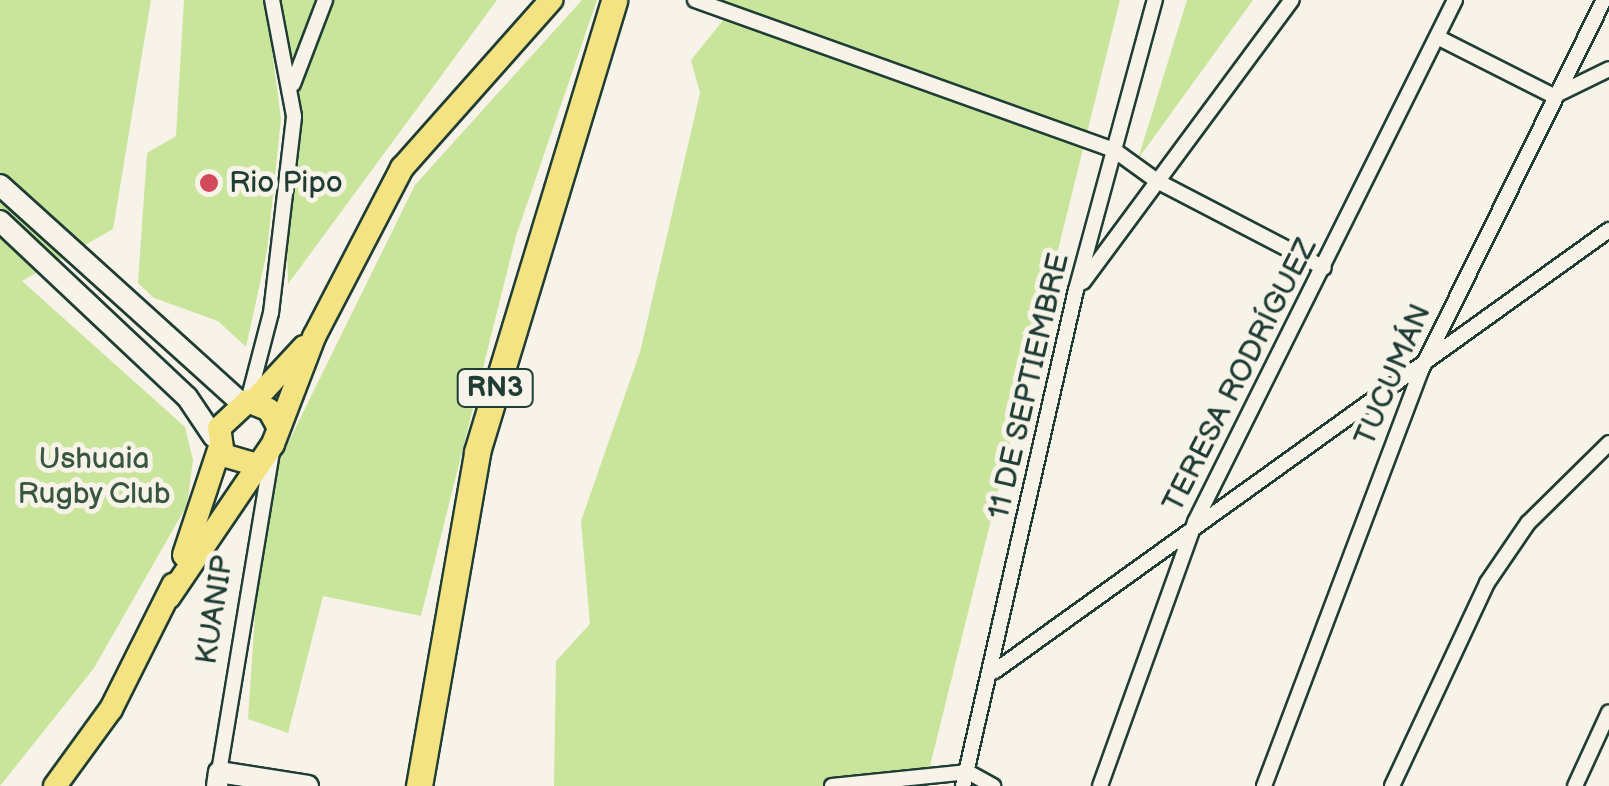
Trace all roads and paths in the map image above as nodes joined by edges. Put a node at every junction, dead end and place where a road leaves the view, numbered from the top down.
1 (272, 0) edge
2 (326, 0) edge
3 (551, 0) edge
4 (614, 0) edge
5 (695, 0) edge
6 (1155, 0) edge
7 (1292, 0) edge
8 (1455, 0) edge
9 (1604, 0) edge
10 (1439, 38) junction
11 (1609, 69) edge
12 (293, 84) junction
13 (1554, 96) junction
14 (1114, 150) junction
15 (1157, 181) junction
16 (0, 185) edge
17 (0, 221) edge
18 (1609, 230) edge
19 (1324, 268) junction
20 (1076, 290) junction
21 (314, 337) junction
22 (1421, 370) junction
23 (247, 402) junction
24 (275, 435) junction
25 (217, 443) junction
26 (1609, 443) edge
27 (254, 464) junction
28 (1194, 522) junction
29 (169, 597) junction
30 (995, 672) junction
31 (1609, 712) edge
32 (218, 779) edge
33 (966, 779) edge
34 (55, 786) edge
35 (308, 786) edge
36 (419, 786) edge
37 (832, 786) edge
38 (993, 786) edge
39 (1100, 786) edge
40 (1264, 786) edge
41 (1392, 786) edge
42 (1574, 786) edge

1 - 12 street
2 - 12 street
3 - 21 main road
4 - 36 highway, RN3
5 - 14 street
6 - 14 street, 11 DE SEPTIEMBRE
7 - 15 street
8 - 10 street, TERESA RODRÍGUEZ
9 - 13 street, TUCUMÁN
10 - 13 street
10 - 19 street, TERESA RODRÍGUEZ
11 - 13 street
12 - 23 street
13 - 22 street, TUCUMÁN
14 - 15 street
14 - 20 street, 11 DE SEPTIEMBRE
15 - 19 street
15 - 20 street
16 - 23 street
17 - 25 street
18 - 22 street
19 - 28 street, TERESA RODRÍGUEZ
20 - 30 street, 11 DE SEPTIEMBRE
21 - 23 main road
21 - 24 main road
22 - 28 street
22 - 40 street, TUCUMÁN
23 - 24 main road
23 - 25 main road
24 - 27 main road
24 - 32 street, KUANIP
25 - 27 main road
25 - 29 main road
26 - 41 street
27 - 29 main road
28 - 30 street
28 - 39 street, TERESA RODRÍGUEZ
29 - 34 main road
30 - 33 street, 11 DE SEPTIEMBRE
31 - 42 street
32 - 35 street
33 - 37 street
33 - 38 street

